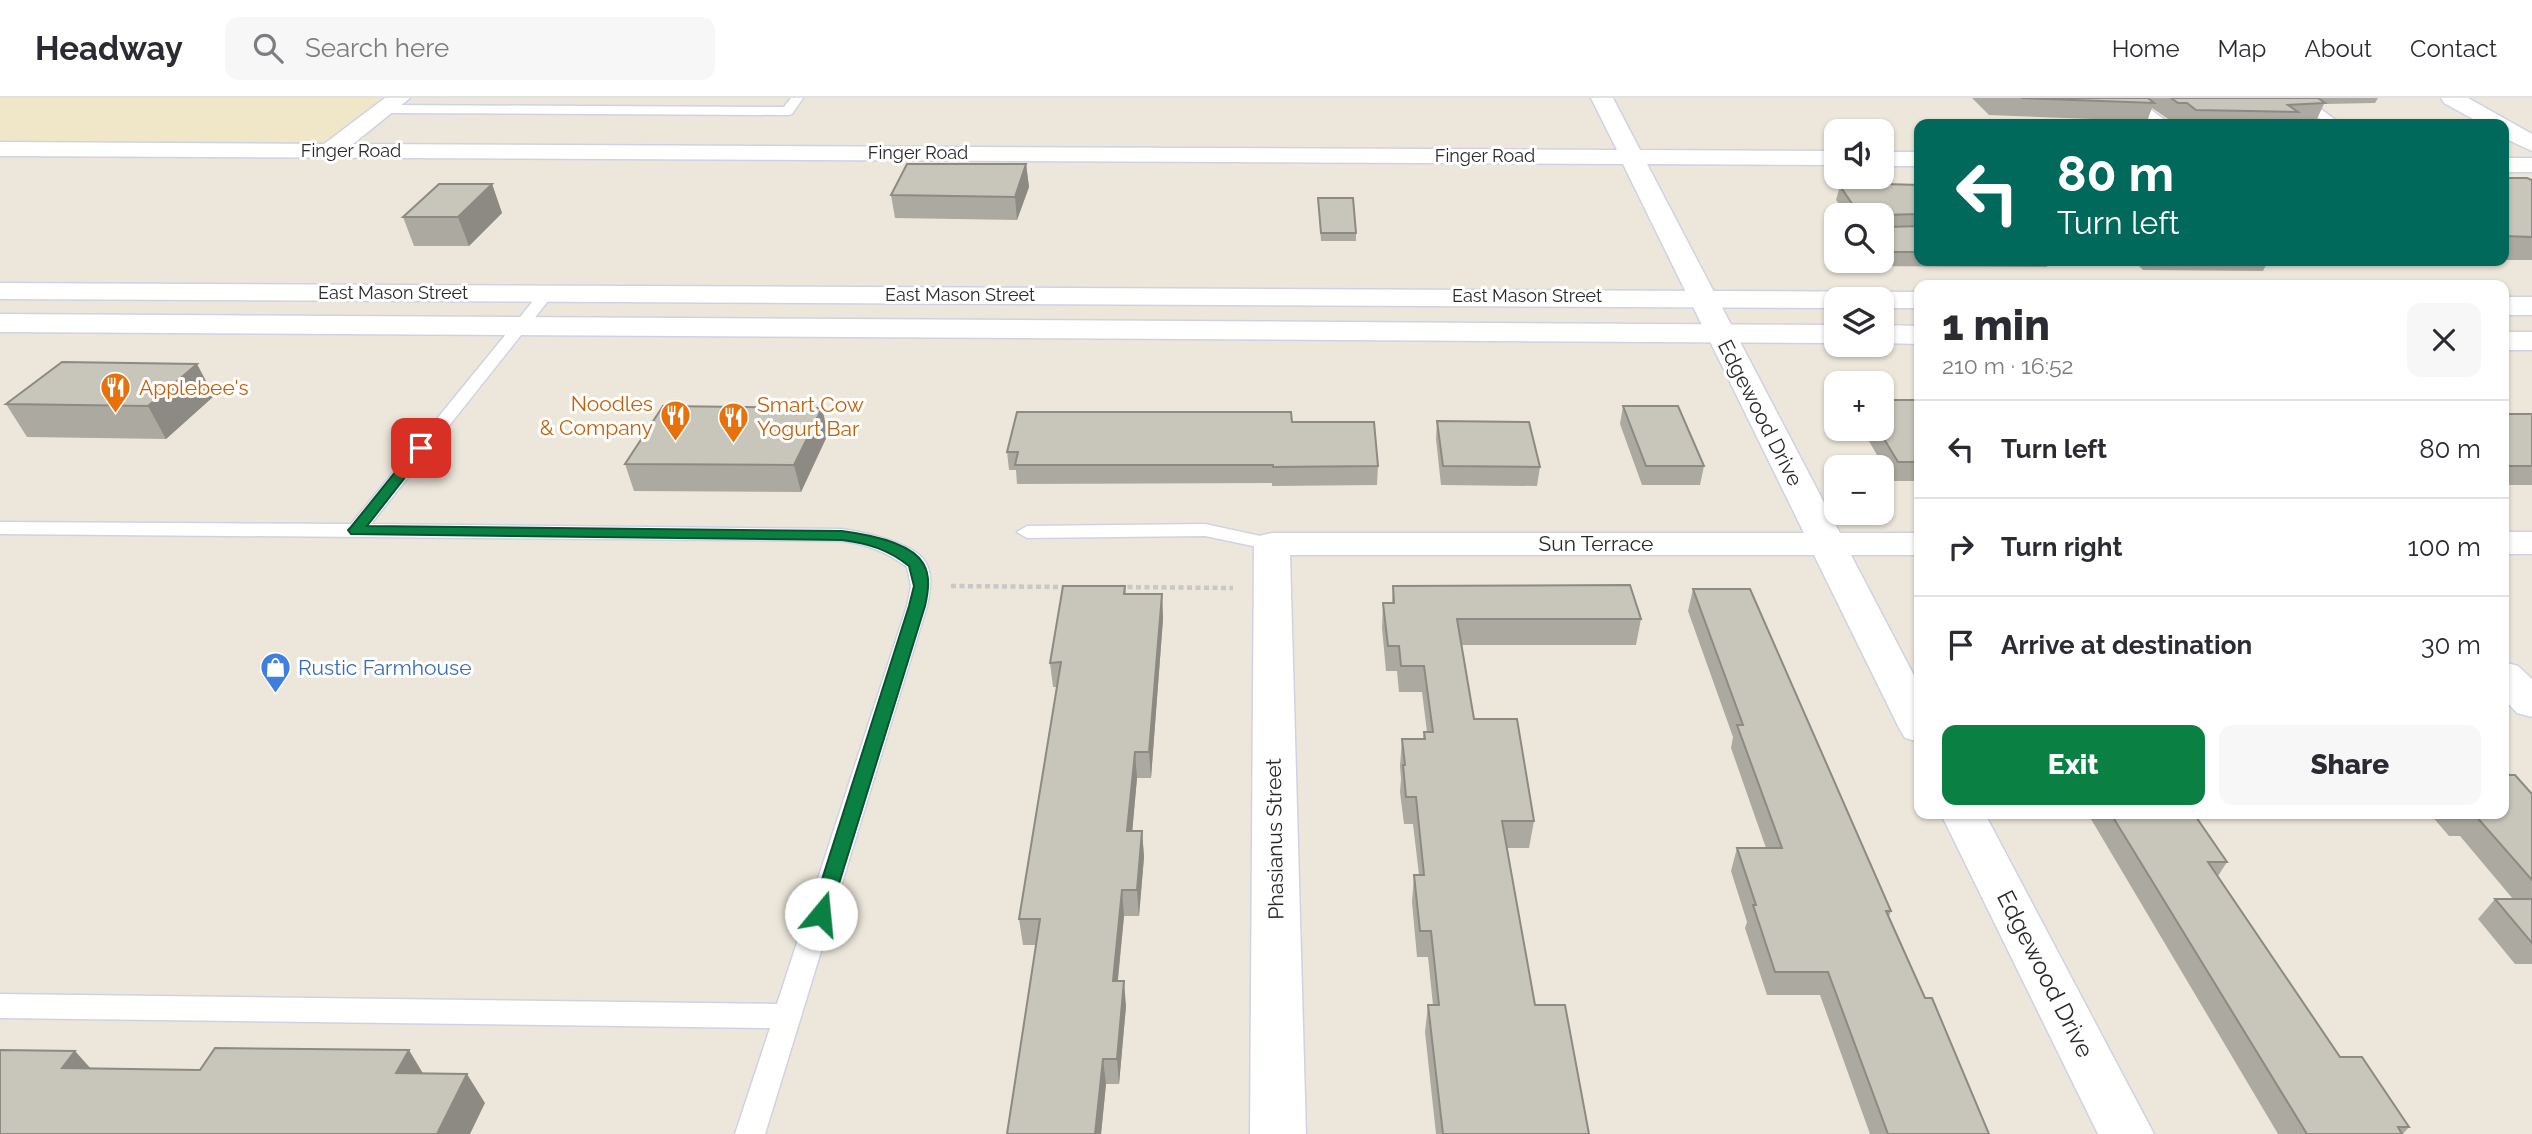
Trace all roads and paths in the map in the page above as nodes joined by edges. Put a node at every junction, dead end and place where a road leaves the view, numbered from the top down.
1 (704, 98) edge
2 (797, 98) edge
3 (1602, 98) edge
4 (2127, 98) edge
5 (2298, 98) edge
6 (2452, 98) edge
7 (392, 103) edge
8 (693, 110) junction
9 (2157, 119) edge
10 (2328, 119) edge
11 (2489, 119) edge
12 (2509, 131) edge
13 (2532, 144) edge
14 (0, 149) edge
15 (329, 151) junction
16 (1629, 156) junction
17 (1824, 158) edge
18 (1894, 159) edge
19 (1914, 159) edge
20 (2509, 165) edge
21 (2532, 165) edge
22 (0, 291) edge
23 (547, 293) junction
24 (1701, 297) junction
25 (1914, 299) edge
26 (2509, 306) edge
27 (2532, 306) edge
28 (0, 323) edge
29 (520, 325) junction
30 (1719, 332) junction
31 (1824, 334) edge
32 (1894, 334) edge
33 (1914, 335) edge
34 (2509, 341) edge
35 (2532, 341) edge
36 (0, 528) edge
37 (356, 530) junction
38 (1027, 531) dead end
39 (2509, 543) edge
40 (2532, 543) edge
41 (1272, 544) junction
42 (1827, 544) junction
43 (1914, 544) edge
44 (921, 586) junction
45 (1070, 587) edge
46 (1111, 587) edge
47 (1273, 588) junction
48 (2509, 680) edge
49 (2532, 703) edge
50 (1914, 715) edge
51 (1967, 819) edge
52 (0, 1006) edge
53 (789, 1016) junction
54 (750, 1134) edge
55 (1278, 1134) edge
56 (2126, 1134) edge

1 - 8 lane
2 - 8 lane
3 - 16 street, Edgewood Drive
4 - 9 lane
5 - 10 lane
6 - 11 street
7 - 8 lane
7 - 15 street
12 - 13 street
14 - 15 street, Finger Road
15 - 16 street, Finger Road
16 - 17 street, Finger Road
16 - 24 street, Edgewood Drive
18 - 19 street
20 - 21 street
22 - 23 street, East Mason Street
23 - 24 street, East Mason Street
23 - 29 lane
24 - 25 street, East Mason Street
24 - 30 street, Edgewood Drive
26 - 27 street
28 - 29 street, East Mason Street
29 - 30 street, East Mason Street
29 - 37 lane
30 - 31 street, East Mason Street
30 - 42 street, Edgewood Drive
32 - 33 street
34 - 35 street
36 - 37 lane
37 - 44 lane
38 - 41 lane
39 - 40 street
41 - 42 street, Sun Terrace
41 - 47 street, Phasianus Street
42 - 43 street, Sun Terrace
42 - 50 street, Edgewood Drive
44 - 45 path
44 - 53 lane
46 - 47 path
47 - 55 street, Phasianus Street
48 - 49 street
51 - 56 street, Edgewood Drive
52 - 53 lane
53 - 54 lane

